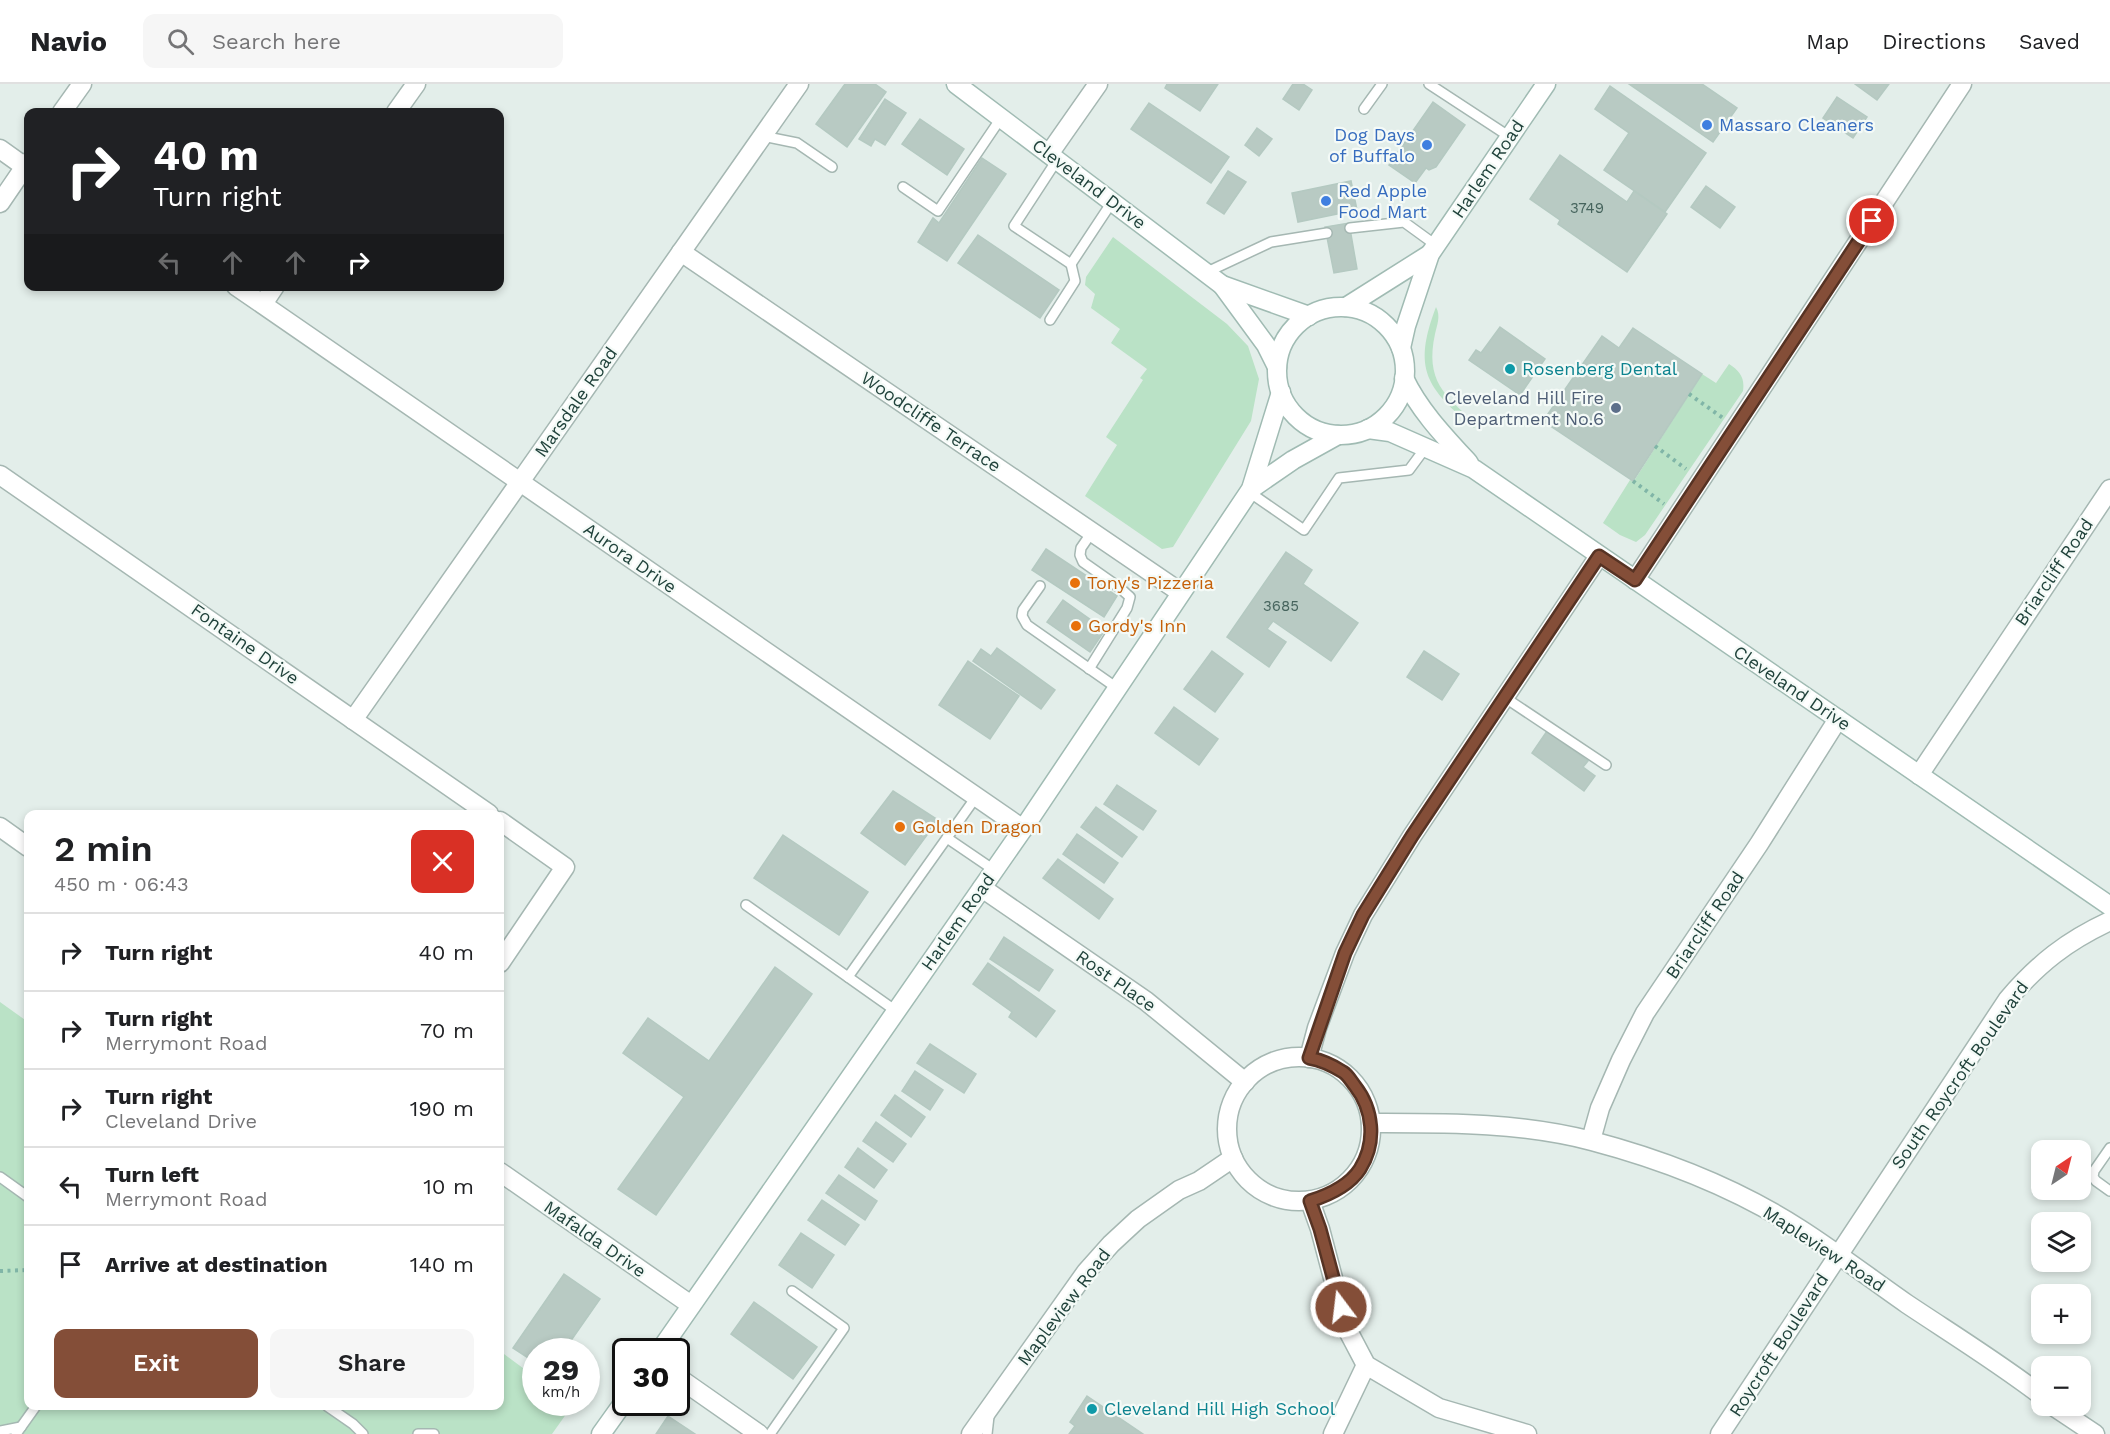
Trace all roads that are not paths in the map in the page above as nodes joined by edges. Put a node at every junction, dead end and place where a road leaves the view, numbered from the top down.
1 (82, 84) edge
2 (416, 84) edge
3 (799, 84) edge
4 (956, 84) edge
5 (1098, 84) edge
6 (1382, 84) edge
7 (1429, 84) edge
8 (1546, 84) edge
9 (1962, 84) edge
10 (65, 108) edge
11 (399, 108) edge
12 (1364, 109) dead end
13 (1001, 118) junction
14 (762, 136) junction
15 (1510, 137) junction
16 (0, 149) edge
17 (1053, 157) junction
18 (24, 164) edge
19 (832, 167) dead end
20 (24, 170) edge
21 (903, 187) dead end
22 (1112, 202) junction
23 (0, 203) edge
24 (1350, 228) dead end
25 (1327, 233) dead end
26 (1434, 250) junction
27 (681, 252) junction
28 (1071, 264) junction
29 (1205, 273) junction
30 (1222, 285) junction
31 (244, 291) edge
32 (271, 291) edge
33 (262, 304) junction
34 (1346, 307) junction
35 (1309, 316) junction
36 (1050, 320) dead end
37 (1401, 348) junction
38 (1277, 366) junction
39 (1404, 378) junction
40 (1281, 392) junction
41 (1368, 429) junction
42 (1338, 435) junction
43 (1426, 447) junction
44 (1474, 469) junction
45 (0, 475) edge
46 (520, 482) junction
47 (2110, 489) edge
48 (1250, 490) junction
49 (1092, 532) junction
50 (1599, 556) junction
51 (1635, 580) junction
52 (1040, 586) dead end
53 (1180, 592) junction
54 (1089, 669) junction
55 (1117, 688) junction
56 (1504, 698) junction
57 (1838, 719) junction
58 (353, 720) junction
59 (1606, 765) dead end
60 (1919, 775) junction
61 (976, 797) junction
62 (483, 810) edge
63 (504, 824) edge
64 (0, 827) edge
65 (1023, 830) junction
66 (947, 838) junction
67 (24, 844) edge
68 (994, 870) junction
69 (982, 888) junction
70 (746, 905) dead end
71 (2110, 906) edge
72 (2110, 921) edge
73 (504, 957) edge
74 (848, 978) junction
75 (896, 1011) junction
76 (1309, 1058) junction
77 (1245, 1082) junction
78 (1371, 1123) junction
79 (1591, 1140) junction
80 (2110, 1148) edge
81 (1233, 1158) junction
82 (504, 1175) edge
83 (0, 1177) edge
84 (2110, 1191) edge
85 (24, 1194) edge
86 (1310, 1201) junction
87 (1837, 1256) junction
88 (792, 1291) dead end
89 (691, 1305) junction
90 (669, 1338) edge
91 (1366, 1365) junction
92 (690, 1386) edge
93 (2031, 1388) edge
94 (990, 1407) junction
95 (33, 1410) edge
96 (333, 1410) edge
97 (614, 1416) edge
98 (2068, 1416) edge
99 (0, 1431) edge
100 (18, 1431) edge
101 (363, 1434) edge
102 (418, 1434) edge
103 (434, 1434) edge
104 (601, 1434) edge
105 (759, 1434) edge
106 (770, 1434) edge
107 (971, 1434) edge
108 (987, 1434) edge
109 (1333, 1434) edge
110 (1527, 1434) edge
111 (1720, 1434) edge
112 (2096, 1434) edge

1 - 10 street
2 - 11 street
3 - 14 street, Marsdale Road
4 - 13 street, Cleveland Drive
5 - 17 street
6 - 12 lane
7 - 15 lane
8 - 15 street, Harlem Road
9 - 51 street
13 - 17 street, Cleveland Drive
13 - 21 lane
14 - 19 lane
14 - 27 street, Marsdale Road
15 - 26 street, Harlem Road
16 - 18 street
17 - 22 street, Cleveland Drive
17 - 28 lane
20 - 23 street
22 - 28 lane
22 - 29 street, Cleveland Drive
24 - 26 lane
25 - 29 lane
26 - 34 street, Harlem Road
26 - 37 street, Harlem Road
27 - 46 street, Marsdale Road
27 - 49 street, Woodcliffe Terrace
28 - 36 lane
29 - 30 street, Cleveland Drive
30 - 35 street, Cleveland Drive
30 - 38 street, Cleveland Drive
31 - 33 street, Aurora Drive
32 - 33 street
33 - 46 street, Aurora Drive
34 - 35 street
34 - 37 street
35 - 38 street
37 - 39 street
38 - 40 street
39 - 41 street
39 - 44 street, Cleveland Drive
40 - 42 street
40 - 48 street, Harlem Road
41 - 42 street
41 - 43 street, Cleveland Drive
42 - 48 street, Harlem Road
43 - 44 street, Cleveland Drive
43 - 48 lane
44 - 50 street, Cleveland Drive
45 - 58 street, Fontaine Drive
46 - 58 street, Marsdale Road
46 - 61 street, Aurora Drive
47 - 60 street, Briarcliff Road
48 - 53 street, Harlem Road
49 - 53 street, Woodcliffe Terrace
49 - 54 lane
50 - 51 street, Cleveland Drive
50 - 56 street
51 - 57 street, Cleveland Drive
52 - 54 lane
53 - 55 street, Harlem Road
54 - 55 lane
55 - 65 street, Harlem Road
56 - 59 lane
56 - 76 street
57 - 60 street, Cleveland Drive
57 - 79 street, Briarcliff Road
58 - 62 street, Fontaine Drive
60 - 71 street, Cleveland Drive
61 - 65 street, Aurora Drive
61 - 66 lane
63 - 73 street
64 - 67 street
65 - 68 street, Harlem Road
66 - 68 lane
66 - 74 lane
68 - 69 street, Harlem Road
69 - 75 street, Harlem Road
69 - 77 street, Rost Place
70 - 74 lane
72 - 87 street, South Roycroft Boulevard
74 - 75 lane
75 - 89 street, Harlem Road
76 - 77 street
76 - 78 street
77 - 81 street
78 - 79 street, Mapleview Road
78 - 86 street
79 - 87 street, Mapleview Road
80 - 84 lane
81 - 86 street
81 - 94 street, Mapleview Road
82 - 89 street, Mafalda Drive
83 - 85 lane
86 - 91 street
87 - 93 street, Mapleview Road
87 - 111 street, Roycroft Boulevard
88 - 106 lane
89 - 90 street, Harlem Road
91 - 109 street
91 - 110 street
92 - 105 street
94 - 107 street, Mapleview Road
94 - 108 lane
95 - 100 lane
96 - 101 lane
97 - 104 street
98 - 112 street
99 - 100 lane
102 - 103 lane

